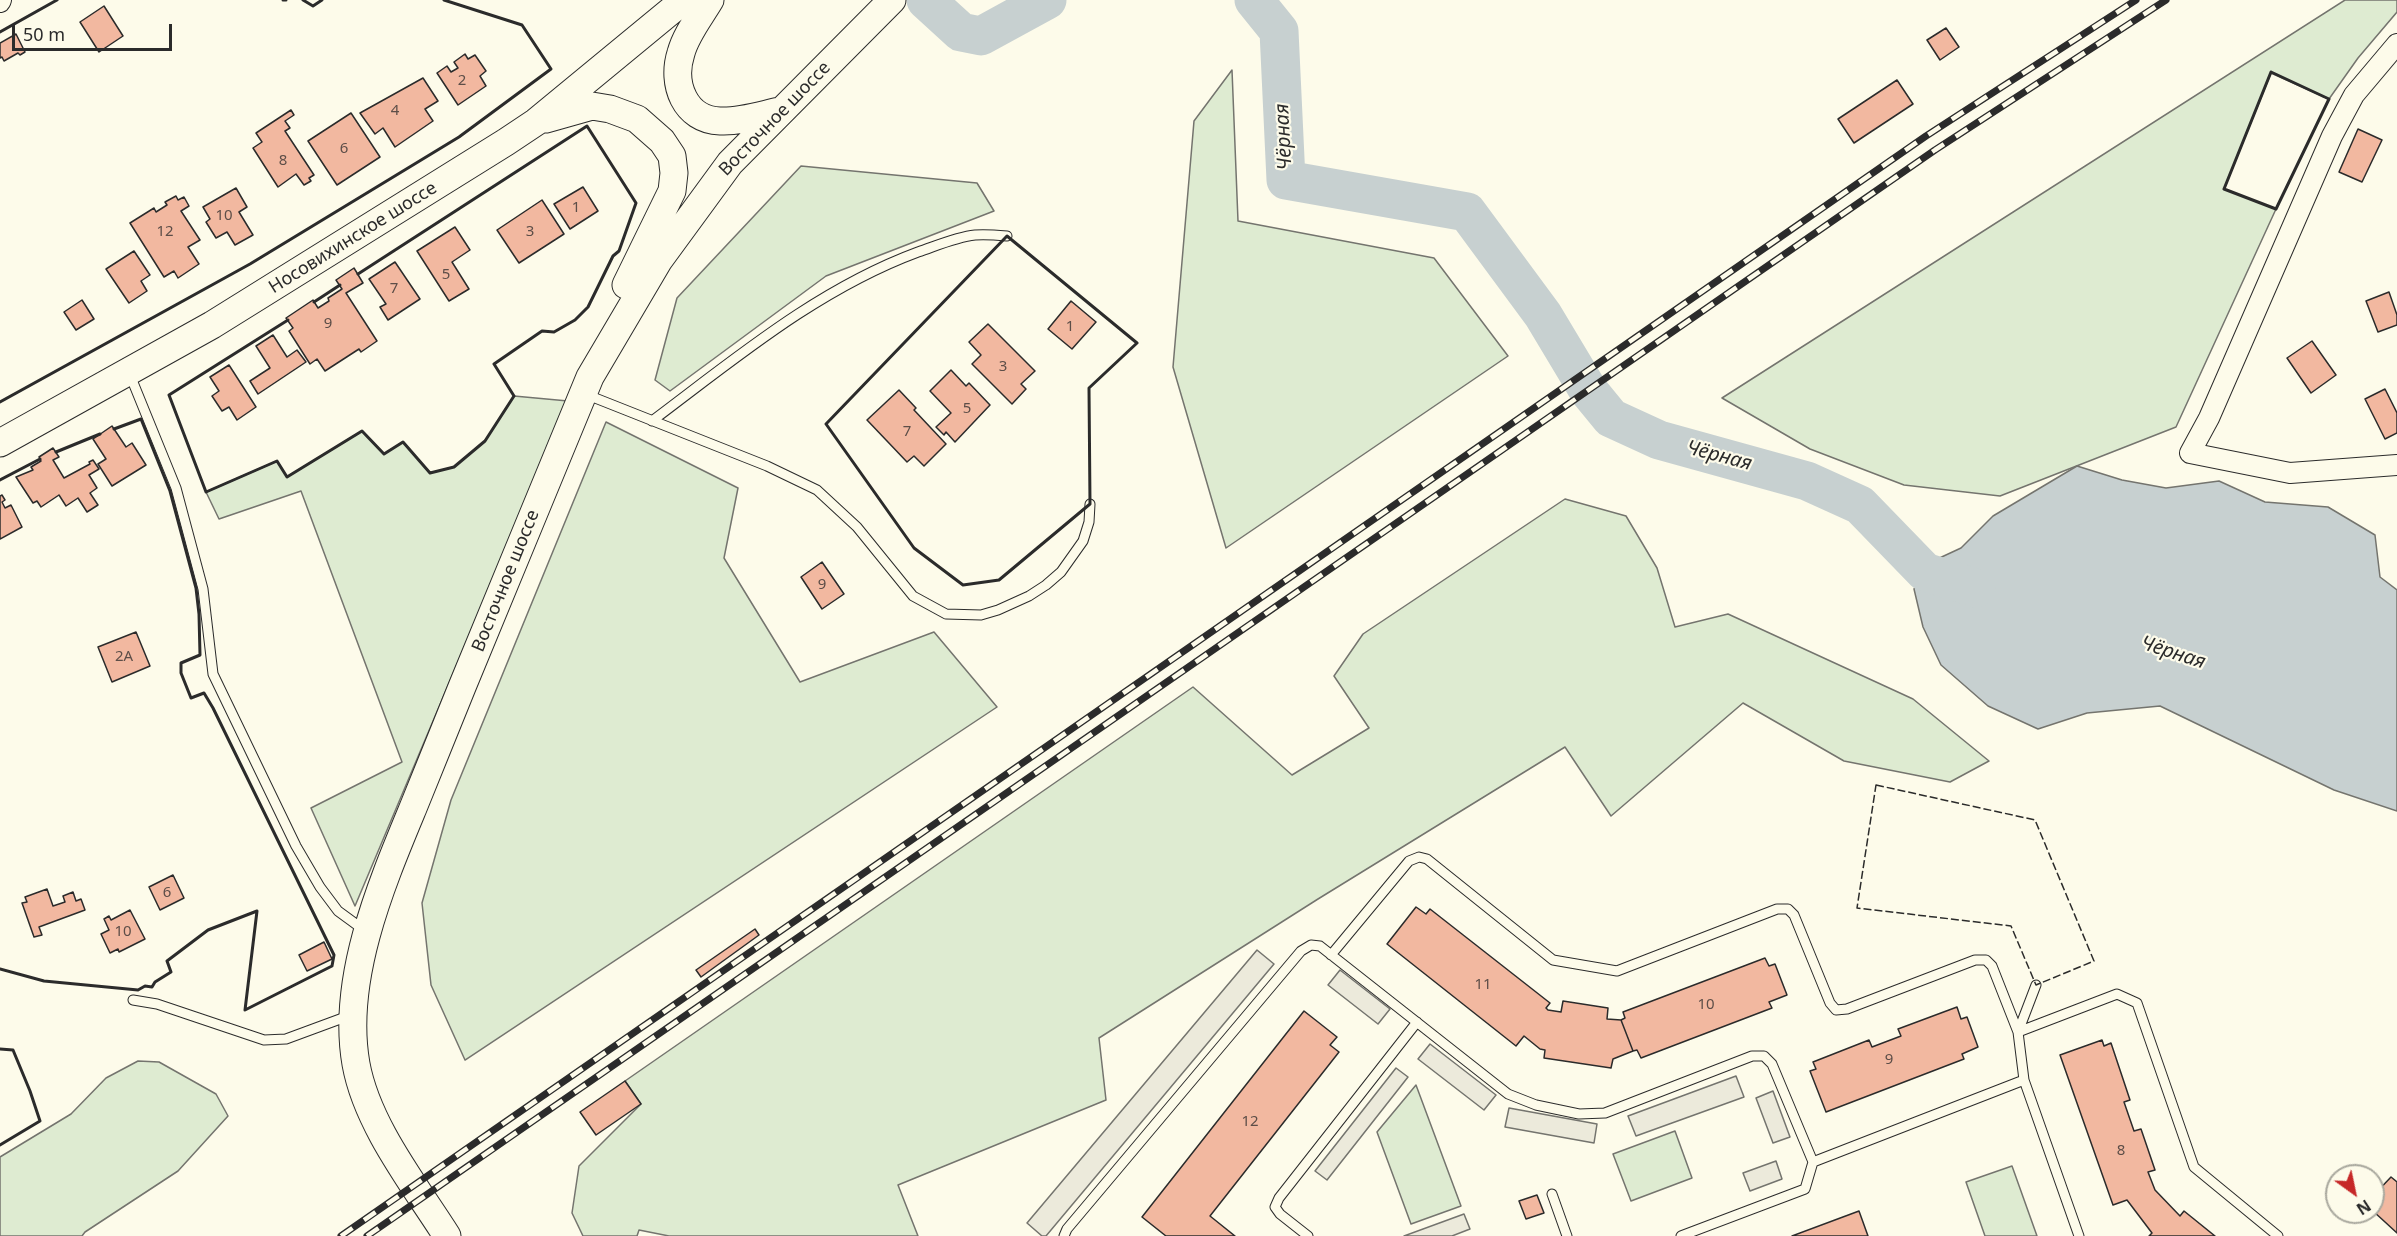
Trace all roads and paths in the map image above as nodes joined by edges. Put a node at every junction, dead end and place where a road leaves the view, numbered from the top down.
1 (684, 0) edge
2 (710, 0) edge
3 (886, 6) edge
4 (2397, 44) edge
5 (780, 111) junction
6 (536, 122) junction
7 (1007, 236) dead end
8 (601, 354) junction
9 (129, 372) junction
10 (583, 393) junction
11 (652, 421) junction
12 (0, 443) edge
13 (2397, 465) edge
14 (1090, 504) dead end
15 (369, 933) junction
16 (1330, 955) junction
17 (2036, 985) dead end
18 (133, 1000) dead end
19 (353, 1015) junction
20 (1417, 1023) junction
21 (2018, 1032) junction
22 (2024, 1080) junction
23 (1813, 1162) junction
24 (1552, 1194) dead end
25 (447, 1236) edge
26 (1064, 1236) edge
27 (1308, 1236) edge
28 (1568, 1236) edge
29 (1680, 1236) edge
30 (2079, 1236) edge
31 (2278, 1236) edge

1 - 6 main road, Носовихинское шоссе
2 - 5 main road
3 - 5 main road, Восточное шоссе
4 - 13 street
5 - 8 main road, Восточное шоссе
6 - 8 main road
6 - 9 main road, Носовихинское шоссе
7 - 11 lane
8 - 10 main road, Восточное шоссе
9 - 12 main road, Носовихинское шоссе
9 - 15 lane
10 - 11 lane
10 - 15 main road, Восточное шоссе
11 - 14 lane
15 - 19 main road, Восточное шоссе
16 - 20 lane
16 - 21 lane
16 - 26 lane
17 - 21 lane
18 - 19 lane
19 - 25 main road, Восточное шоссе
20 - 23 lane
20 - 27 lane
21 - 22 lane
21 - 31 lane
22 - 23 lane
22 - 30 lane
23 - 29 lane
24 - 28 lane

